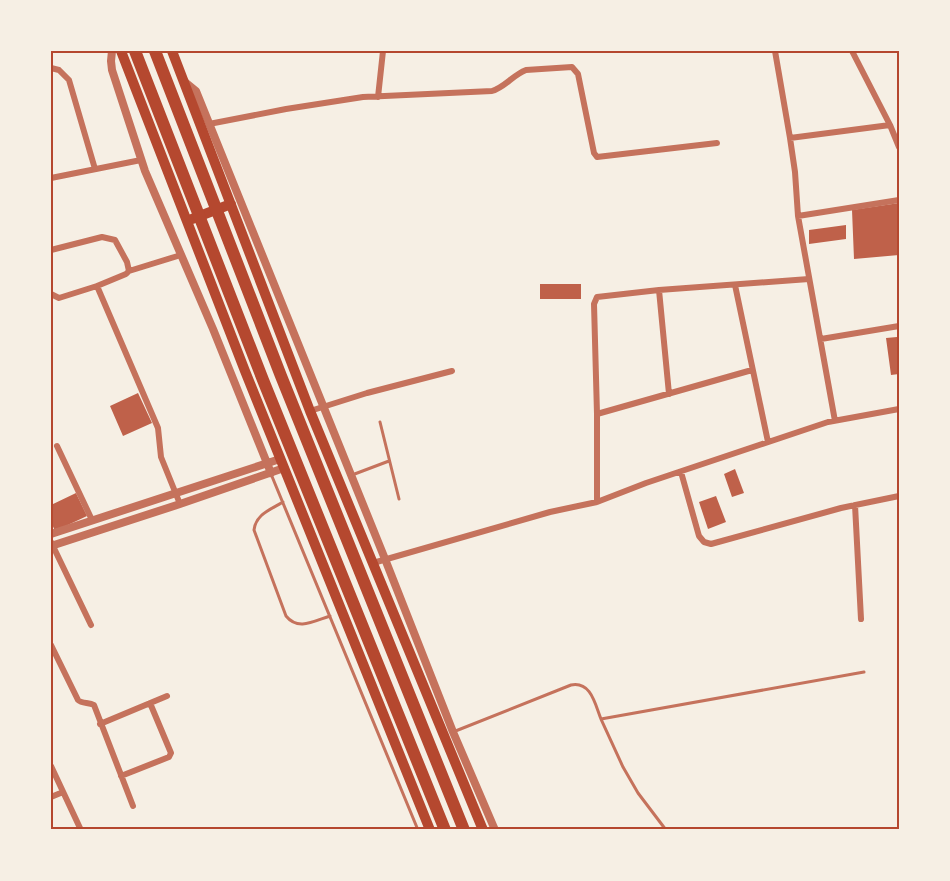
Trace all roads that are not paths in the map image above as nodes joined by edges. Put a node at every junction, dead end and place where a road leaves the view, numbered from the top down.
1 (112, 51) edge
2 (121, 51) edge
3 (135, 51) edge
4 (155, 51) edge
5 (172, 51) edge
6 (383, 51) edge
7 (775, 51) edge
8 (852, 51) edge
9 (51, 68) edge
10 (183, 80) junction
11 (378, 97) junction
12 (209, 124) junction
13 (890, 125) junction
14 (790, 138) junction
15 (717, 143) dead end
16 (899, 147) edge
17 (141, 160) junction
18 (95, 169) junction
19 (51, 178) edge
20 (899, 200) edge
21 (231, 204) junction
22 (798, 216) junction
23 (186, 221) junction
24 (51, 250) edge
25 (181, 255) junction
26 (129, 271) junction
27 (809, 279) junction
28 (735, 285) junction
29 (97, 286) junction
30 (659, 290) junction
31 (51, 294) edge
32 (899, 326) edge
33 (821, 339) junction
34 (752, 370) junction
35 (452, 371) dead end
36 (669, 394) junction
37 (323, 406) junction
38 (899, 409) edge
39 (310, 411) junction
40 (597, 414) junction
41 (836, 421) junction
42 (380, 422) dead end
43 (768, 442) junction
44 (57, 447) dead end
45 (389, 461) junction
46 (267, 463) junction
47 (282, 464) junction
48 (271, 472) junction
49 (681, 472) junction
50 (351, 475) junction
51 (176, 493) junction
52 (899, 496) edge
53 (399, 499) dead end
54 (283, 502) junction
55 (597, 502) junction
56 (180, 504) junction
57 (855, 505) junction
58 (92, 520) junction
59 (51, 534) edge
60 (52, 544) edge
61 (385, 559) junction
62 (373, 563) junction
63 (330, 616) junction
64 (861, 619) dead end
65 (91, 625) dead end
66 (51, 645) edge
67 (864, 672) dead end
68 (167, 696) dead end
69 (150, 703) junction
70 (601, 719) junction
71 (100, 724) junction
72 (449, 734) junction
73 (51, 766) edge
74 (121, 776) junction
75 (63, 792) junction
76 (51, 797) edge
77 (133, 806) dead end
78 (80, 828) dead end
79 (418, 830) edge
80 (430, 830) edge
81 (445, 830) edge
82 (464, 830) edge
83 (483, 830) edge
84 (495, 830) edge
85 (666, 830) edge

1 - 17 street
2 - 23 highway
3 - 81 highway
4 - 82 highway
5 - 10 highway
6 - 11 street
7 - 14 street
8 - 13 street
9 - 18 street
10 - 12 street
10 - 21 highway
11 - 12 street
11 - 15 street
12 - 37 street
13 - 14 street
13 - 16 street
14 - 22 street
17 - 18 street
17 - 25 street
18 - 19 street
20 - 22 street
21 - 23 highway
21 - 39 highway
22 - 27 street
23 - 47 highway
24 - 26 street
25 - 26 street
25 - 46 street
26 - 29 street
27 - 28 street
27 - 33 street
28 - 30 street
28 - 34 street
29 - 31 street
29 - 51 street
30 - 36 street
30 - 40 street
32 - 33 street
33 - 41 street
34 - 36 street
34 - 43 street
35 - 37 street
36 - 40 street
37 - 39 street
37 - 50 street
38 - 41 street
39 - 62 highway
40 - 55 street
41 - 43 street
42 - 45 lane
43 - 49 street
44 - 58 street
45 - 50 lane
45 - 53 lane
46 - 47 street
46 - 48 street
46 - 51 street
47 - 48 street
47 - 80 highway
48 - 54 lane
48 - 56 street
49 - 55 street
49 - 57 street
50 - 61 street
51 - 56 street
51 - 58 street
52 - 57 street
54 - 63 lane
54 - 63 lane
55 - 61 street
56 - 60 street
57 - 64 street
58 - 59 street
60 - 65 street
61 - 62 street
61 - 72 street
62 - 72 highway
63 - 79 lane
66 - 71 street
67 - 70 lane
68 - 69 street
69 - 71 street
69 - 74 street
70 - 72 lane
70 - 85 lane
71 - 74 street
72 - 83 highway
72 - 84 street
73 - 75 street
74 - 77 street
75 - 76 street
75 - 78 street

